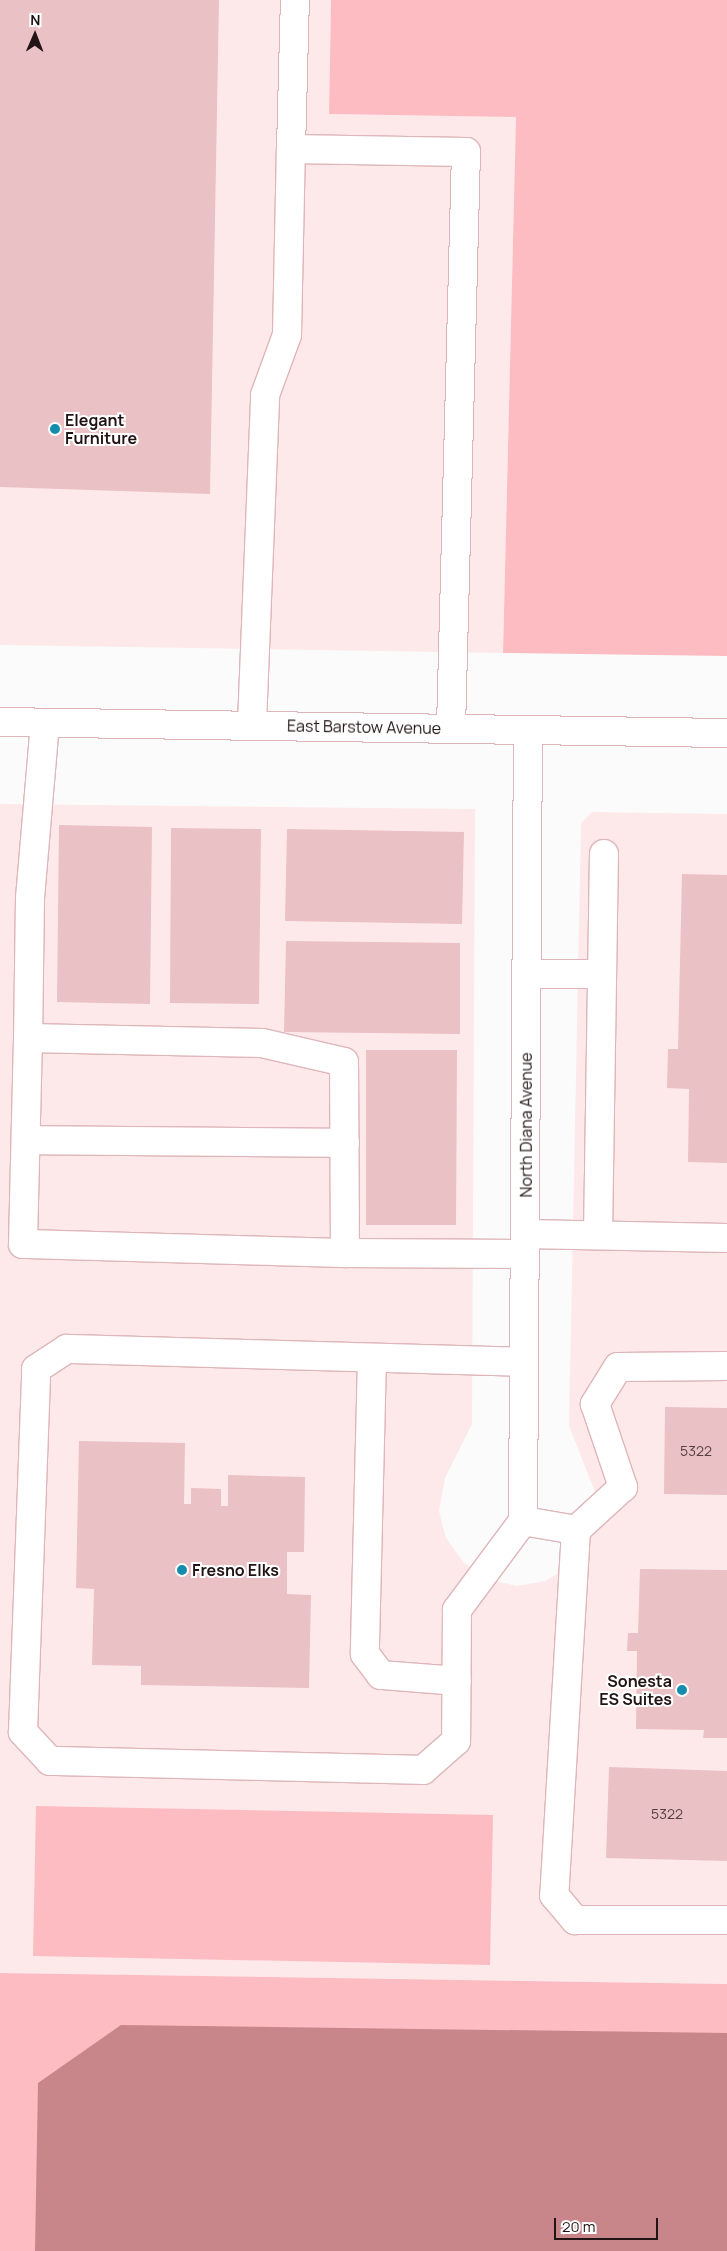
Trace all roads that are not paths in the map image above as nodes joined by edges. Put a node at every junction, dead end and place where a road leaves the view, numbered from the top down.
1 (295, 0) edge
2 (291, 149) junction
3 (0, 722) edge
4 (44, 723) junction
5 (252, 724) junction
6 (451, 728) junction
7 (528, 730) junction
8 (727, 733) edge
9 (604, 854) dead end
10 (528, 974) junction
11 (602, 974) junction
12 (28, 1038) junction
13 (26, 1140) junction
14 (344, 1143) junction
15 (598, 1235) junction
16 (727, 1238) edge
17 (525, 1244) junction
18 (345, 1253) junction
19 (372, 1358) junction
20 (524, 1362) junction
21 (727, 1366) edge
22 (524, 1521) junction
23 (576, 1530) junction
24 (457, 1681) junction
25 (727, 1920) edge

1 - 2 street
2 - 5 street
2 - 6 street
3 - 4 street, East Barstow Avenue
4 - 5 street, East Barstow Avenue
4 - 12 street
5 - 6 street, East Barstow Avenue
6 - 7 street, East Barstow Avenue
7 - 8 street, East Barstow Avenue
7 - 10 street, North Diana Avenue
9 - 11 street
10 - 11 street
10 - 17 street, North Diana Avenue
11 - 15 street
12 - 13 street
12 - 14 street
13 - 14 street
13 - 18 street
14 - 18 street
15 - 16 street
15 - 17 street
17 - 18 street
17 - 20 street, North Diana Avenue
19 - 20 street
19 - 24 street
19 - 24 street
20 - 22 street, North Diana Avenue
21 - 23 street
22 - 23 street
22 - 24 street
23 - 25 street

